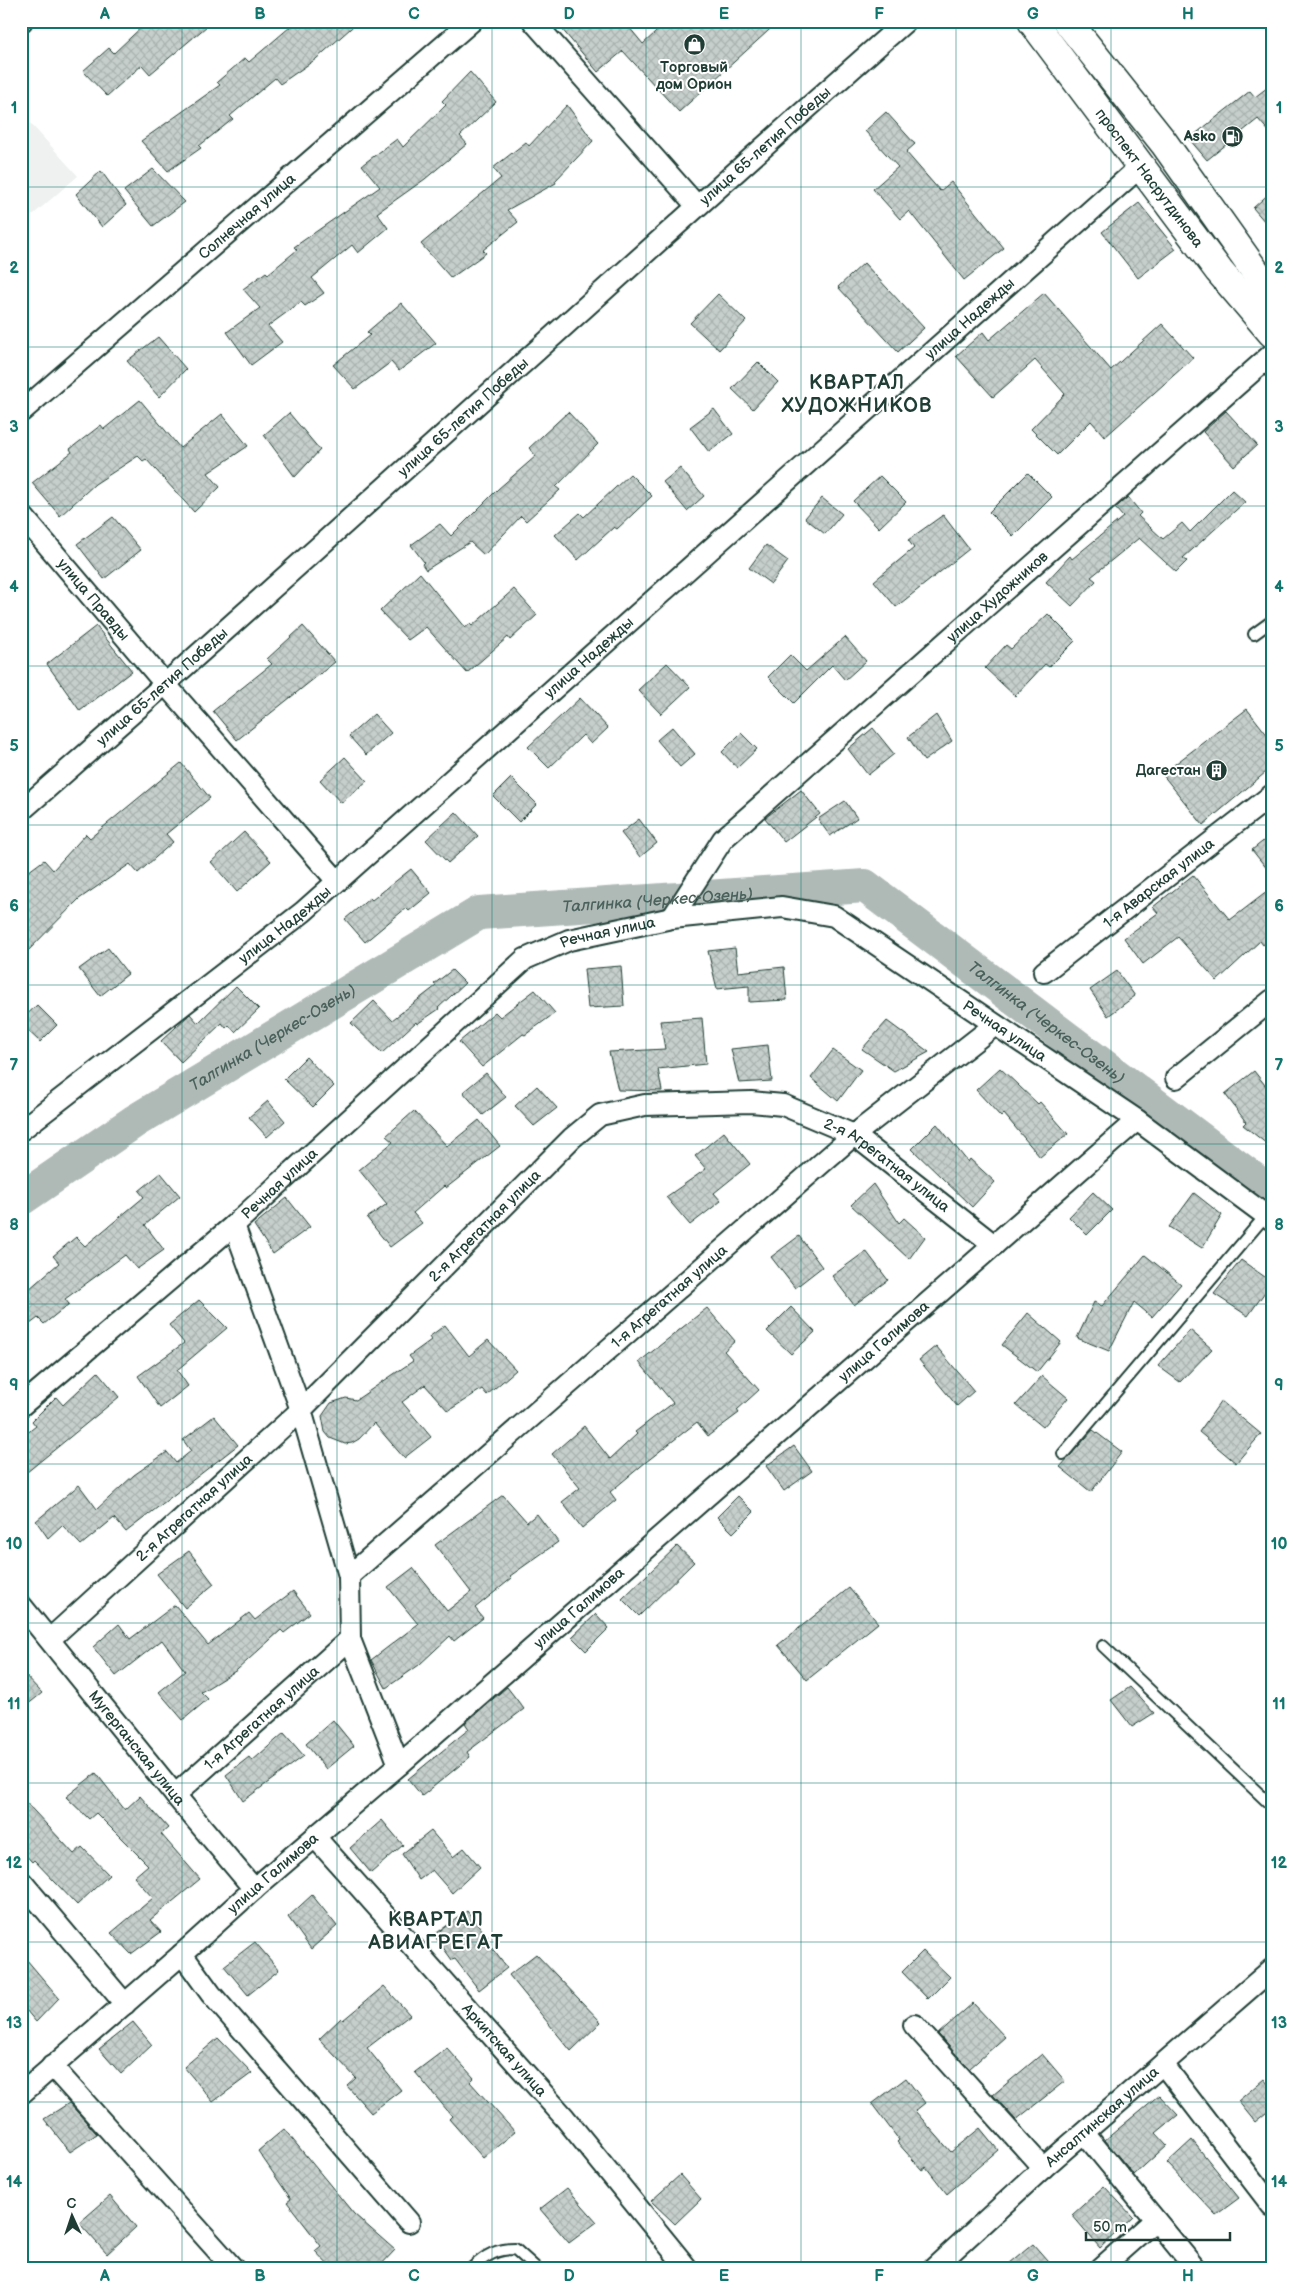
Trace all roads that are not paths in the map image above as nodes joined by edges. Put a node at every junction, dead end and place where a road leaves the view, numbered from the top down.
1 (472, 21) edge
2 (533, 21) edge
3 (906, 21) edge
4 (1032, 21) edge
5 (1067, 21) edge
6 (1141, 166) junction
7 (696, 205) junction
8 (1272, 295) edge
9 (1272, 333) edge
10 (1272, 354) edge
11 (21, 412) edge
12 (21, 514) edge
13 (1272, 621) edge
14 (1254, 634) dead end
15 (166, 685) junction
16 (1272, 795) edge
17 (21, 812) edge
18 (338, 881) junction
19 (672, 918) junction
20 (1044, 972) dead end
21 (1272, 1000) edge
22 (994, 1024) junction
23 (1176, 1078) dead end
24 (1137, 1120) junction
25 (21, 1130) edge
26 (854, 1135) junction
27 (1269, 1218) edge
28 (234, 1225) junction
29 (994, 1245) junction
30 (21, 1406) edge
31 (301, 1410) junction
32 (1063, 1454) dead end
33 (349, 1576) junction
34 (21, 1605) edge
35 (50, 1639) junction
36 (350, 1640) junction
37 (1104, 1646) dead end
38 (398, 1765) junction
39 (175, 1795) junction
40 (1272, 1806) edge
41 (315, 1837) junction
42 (21, 1881) edge
43 (254, 1888) junction
44 (182, 1954) junction
45 (1272, 1969) edge
46 (125, 2004) junction
47 (914, 2025) dead end
48 (1163, 2064) junction
49 (52, 2066) junction
50 (21, 2094) edge
51 (1084, 2133) junction
52 (1043, 2168) junction
53 (1272, 2206) edge
54 (1155, 2220) junction
55 (409, 2222) dead end
56 (233, 2268) edge
57 (472, 2268) edge
58 (536, 2268) edge
59 (687, 2268) edge
60 (934, 2268) edge
61 (1101, 2268) edge
62 (1195, 2268) edge

1 - 11 street, Солнечная улица
2 - 7 street
3 - 7 street, улица 65-летия Победы
4 - 6 main road, проспект Насрутдинова
5 - 8 main road, проспект Насрутдинова
6 - 9 main road, проспект Насрутдинова
6 - 18 street, улица Надежды
7 - 15 street, улица 65-летия Победы
10 - 19 street, улица Художников
12 - 15 street, улица Правды
13 - 14 lane
15 - 17 street, улица 65-летия Победы
15 - 18 street, улица Правды
16 - 20 street, 1-я Аварская улица
18 - 25 street, улица Надежды
19 - 22 street, Речная улица
19 - 28 street, Речная улица
21 - 23 street
22 - 24 street, Речная улица
22 - 26 street, 1-я Агрегатная улица
24 - 27 street, Речная улица
24 - 29 street, улица Галимова
26 - 29 street, 2-я Агрегатная улица
26 - 31 street, 2-я Агрегатная улица
26 - 33 street, 1-я Агрегатная улица
27 - 32 lane
28 - 30 street, Речная улица
28 - 31 street
29 - 38 street, улица Галимова
31 - 33 street
31 - 35 street, 2-я Агрегатная улица
33 - 36 street
34 - 35 street, Мугерганская улица
35 - 39 street, Мугерганская улица
36 - 38 street
36 - 39 street, 1-я Агрегатная улица
37 - 40 lane
38 - 41 street, улица Галимова
39 - 43 street, Мугерганская улица
41 - 43 street, улица Галимова
41 - 59 street, Аркитская улица
42 - 46 street
43 - 44 street, улица Галимова
44 - 46 street, улица Галимова
44 - 55 street
45 - 48 street, Ансалтинская улица
46 - 49 street, улица Галимова
47 - 52 street
48 - 51 street, Ансалтинская улица
48 - 53 street
49 - 50 street, улица Галимова
49 - 56 street
51 - 52 street, Ансалтинская улица
51 - 54 street
52 - 60 street, Ансалтинская улица
54 - 61 street
54 - 62 street
57 - 58 lane

